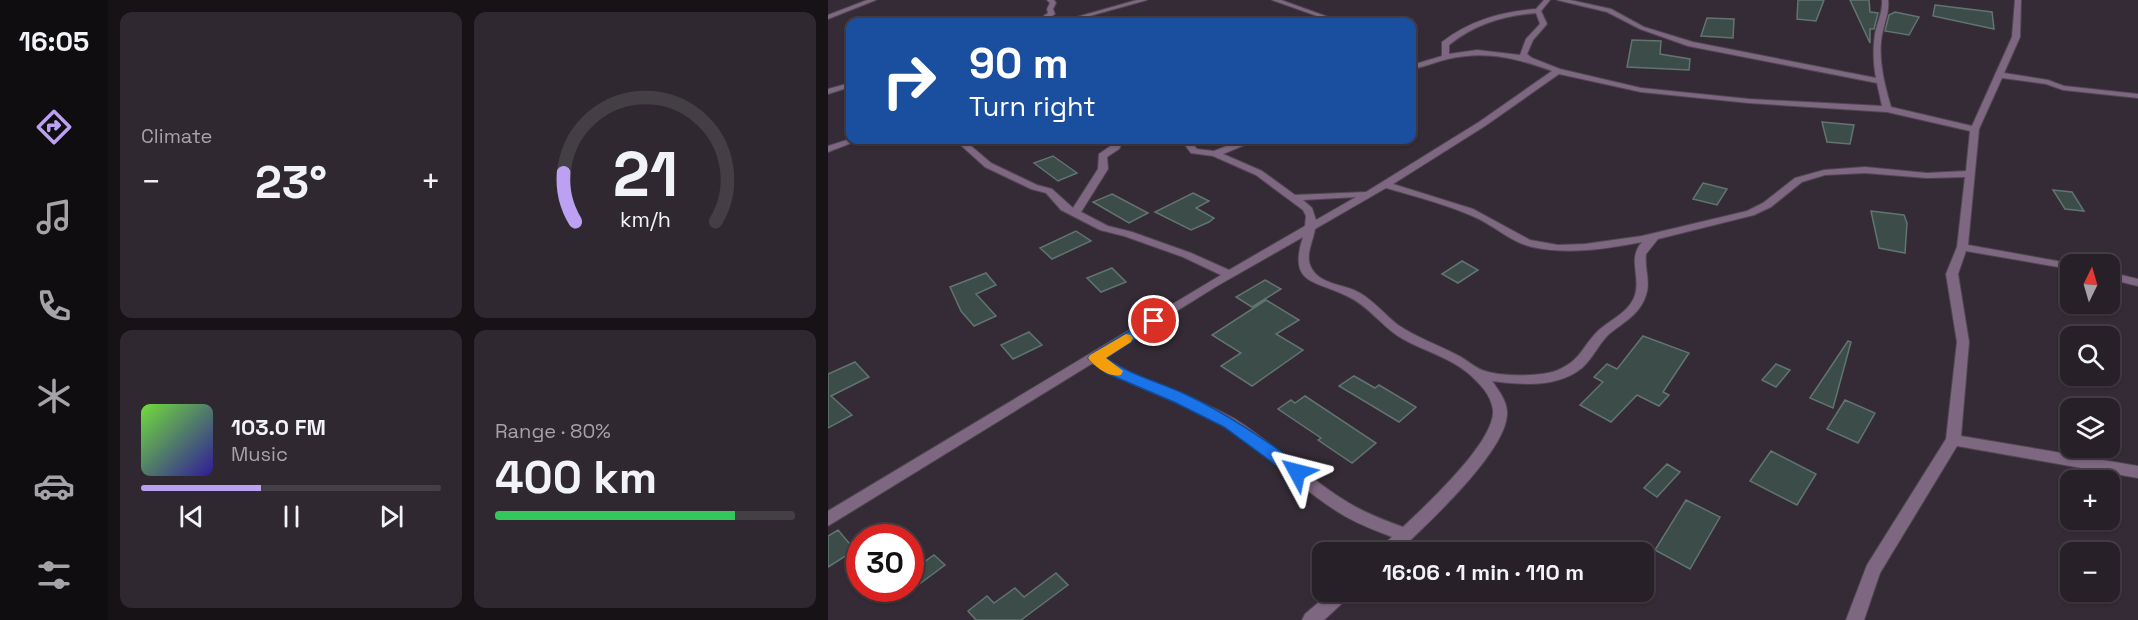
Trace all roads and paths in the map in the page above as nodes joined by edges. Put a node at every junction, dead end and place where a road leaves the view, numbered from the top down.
1 (873, 0) edge
2 (1050, 0) edge
3 (1144, 0) edge
4 (1275, 0) edge
5 (1558, 0) edge
6 (1885, 0) edge
7 (2018, 0) edge
8 (1543, 5) edge
9 (828, 17) edge
10 (1045, 18) edge
11 (1077, 18) edge
12 (1327, 18) edge
13 (1446, 57) junction
14 (1524, 58) junction
15 (1416, 66) edge
16 (1558, 71) junction
17 (2000, 75) junction
18 (1879, 81) junction
19 (846, 86) edge
20 (828, 92) edge
21 (2138, 96) edge
22 (1887, 109) junction
23 (1975, 129) junction
24 (846, 143) edge
25 (964, 144) edge
26 (1118, 144) edge
27 (1188, 144) edge
28 (1239, 144) edge
29 (828, 149) edge
30 (1215, 153) junction
31 (1969, 174) junction
32 (1385, 185) junction
33 (1368, 194) junction
34 (1293, 198) junction
35 (1076, 213) junction
36 (1311, 227) junction
37 (1657, 234) junction
38 (1962, 246) junction
39 (2060, 264) edge
40 (1230, 275) junction
41 (2120, 278) edge
42 (2138, 283) edge
43 (1095, 358) junction
44 (1476, 374) junction
45 (1953, 440) junction
46 (2138, 472) edge
47 (828, 519) edge
48 (1405, 536) junction
49 (1398, 542) edge
50 (1331, 602) edge
51 (1311, 620) edge
52 (1854, 620) edge

1 - 9 street
2 - 10 street
3 - 11 street
4 - 12 street
5 - 8 street
5 - 18 street
6 - 18 street
7 - 17 street
8 - 13 street
8 - 14 street
13 - 14 street
13 - 15 street
14 - 16 street
16 - 22 street
16 - 32 street
17 - 21 street
17 - 23 street
18 - 22 street
19 - 20 street
22 - 23 street
23 - 31 street
24 - 29 street
25 - 35 street
26 - 35 street
27 - 30 street
28 - 30 street
30 - 34 street
31 - 37 street
31 - 38 street
32 - 33 street
32 - 37 street
33 - 34 street
33 - 36 street
34 - 36 street
35 - 40 street
36 - 40 street
36 - 44 street
37 - 44 street
38 - 39 street
38 - 45 street
40 - 43 street
41 - 42 street
43 - 47 street
43 - 48 street
44 - 48 street
45 - 46 street
45 - 52 street
48 - 49 street
50 - 51 street

